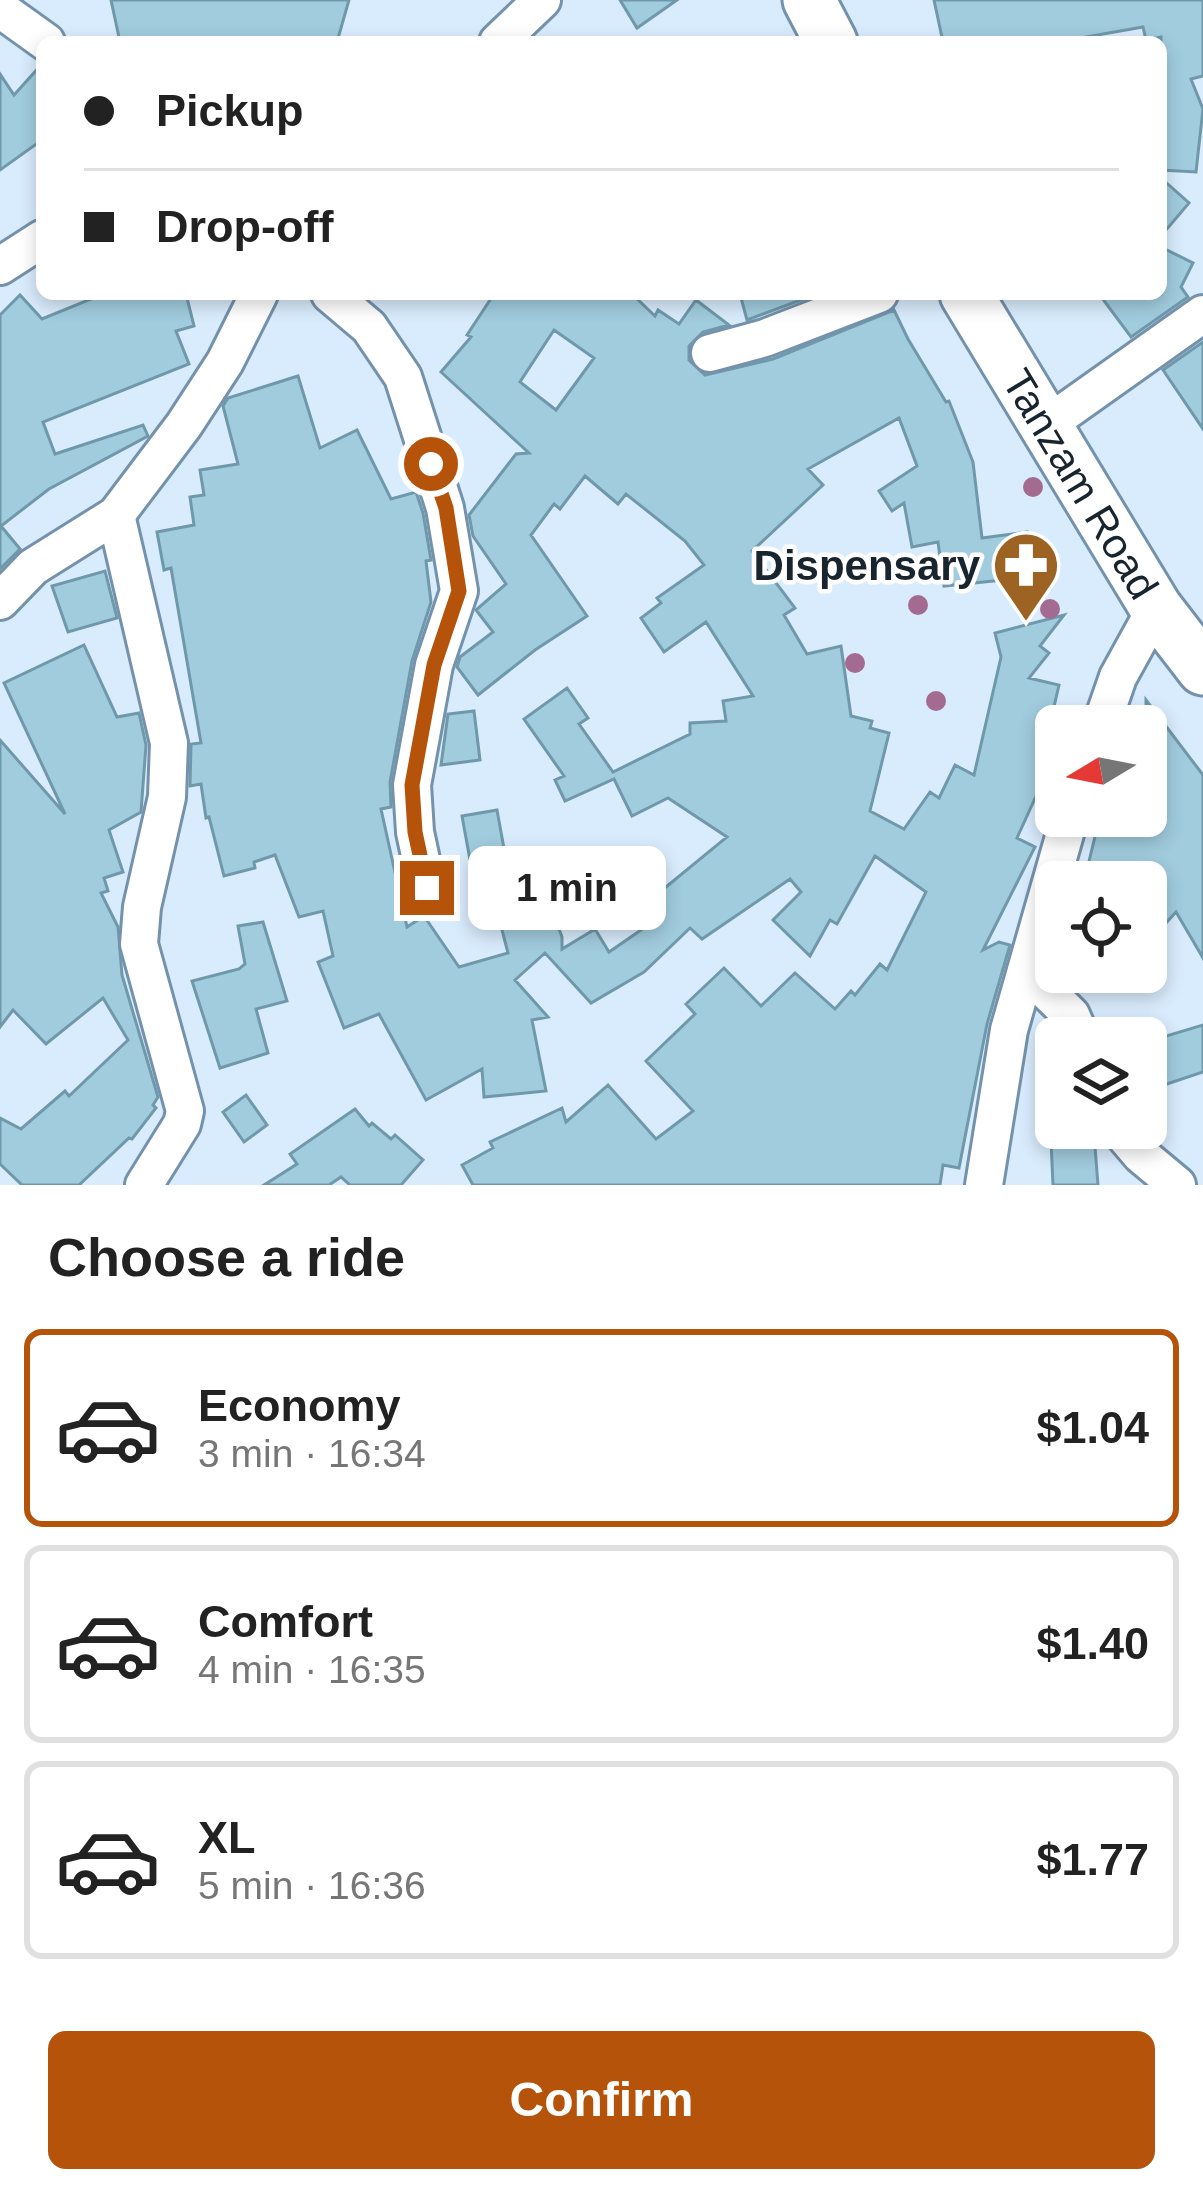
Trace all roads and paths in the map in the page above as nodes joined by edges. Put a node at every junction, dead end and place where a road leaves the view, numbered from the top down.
1 (542, 0) edge
2 (809, 0) edge
3 (0, 9) edge
4 (38, 36) edge
5 (503, 36) edge
6 (828, 36) edge
7 (36, 243) edge
8 (0, 266) edge
9 (256, 300) edge
10 (337, 300) edge
11 (864, 300) edge
12 (971, 300) edge
13 (1203, 314) edge
14 (710, 353) dead end
15 (1045, 426) junction
16 (116, 515) junction
17 (0, 601) edge
18 (1156, 608) junction
19 (1203, 669) edge
20 (1108, 705) edge
21 (1064, 837) edge
22 (427, 888) dead end
23 (1026, 971) junction
24 (1072, 1017) edge
25 (1136, 1149) edge
26 (144, 1185) edge
27 (984, 1185) edge
28 (1178, 1185) edge

1 - 5 street
2 - 6 highway
3 - 4 street
7 - 8 street
9 - 16 street
10 - 22 street
11 - 14 street
12 - 15 highway, Tanzam Road
13 - 15 street
15 - 18 highway, Tanzam Road
16 - 17 street
16 - 26 street
18 - 19 highway, Tanzam Road
18 - 20 street
21 - 23 street
23 - 24 street
23 - 27 street
25 - 28 street

